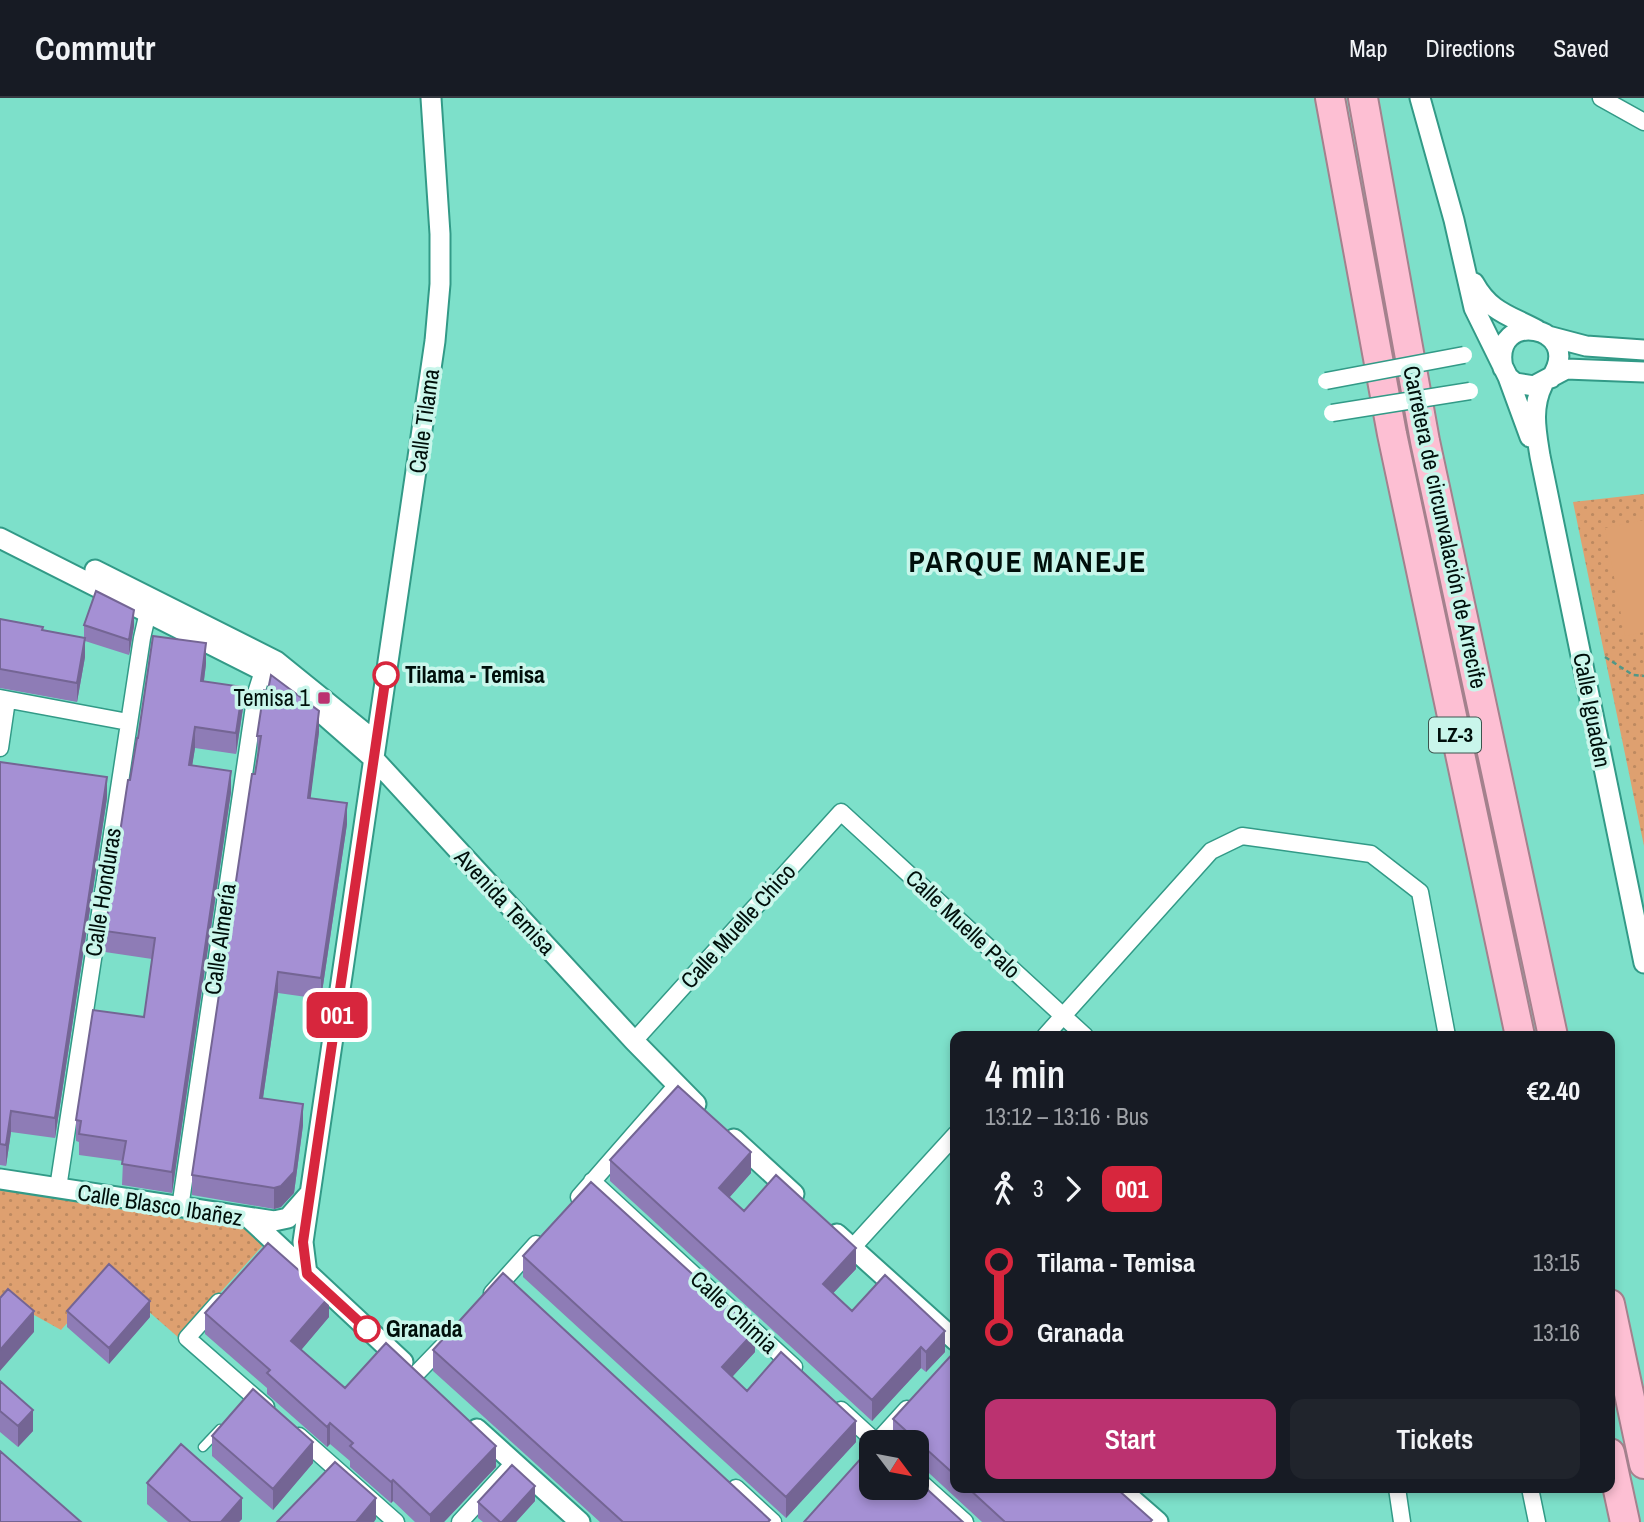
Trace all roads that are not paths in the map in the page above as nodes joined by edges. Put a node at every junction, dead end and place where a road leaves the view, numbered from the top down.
1 (431, 98) edge
2 (1330, 98) edge
3 (1363, 98) edge
4 (1420, 98) edge
5 (1601, 98) edge
6 (1644, 122) edge
7 (1467, 270) junction
8 (1543, 333) junction
9 (1644, 350) edge
10 (1464, 355) dead end
11 (1644, 372) edge
12 (1505, 373) junction
13 (1326, 381) dead end
14 (1547, 381) junction
15 (1470, 391) dead end
16 (1332, 413) dead end
17 (1540, 456) junction
18 (0, 523) edge
19 (0, 538) edge
20 (150, 605) junction
21 (263, 671) junction
22 (4, 699) edge
23 (128, 722) junction
24 (0, 748) edge
25 (375, 751) junction
26 (841, 812) joint
27 (1643, 953) edge
28 (1063, 1016) junction
29 (1050, 1031) edge
30 (1080, 1031) edge
31 (1446, 1031) edge
32 (1519, 1031) edge
33 (1552, 1031) edge
34 (634, 1041) junction
35 (677, 1086) junction
36 (950, 1142) edge
37 (0, 1179) edge
38 (592, 1181) junction
39 (58, 1188) junction
40 (310, 1193) junction
41 (803, 1203) edge
42 (180, 1208) junction
43 (566, 1211) edge
44 (250, 1219) junction
45 (823, 1221) edge
46 (549, 1230) edge
47 (852, 1248) junction
48 (307, 1274) junction
49 (230, 1290) edge
50 (478, 1307) edge
51 (461, 1326) edge
52 (1615, 1328) edge
53 (950, 1336) edge
54 (805, 1377) edge
55 (421, 1379) joint
56 (920, 1394) edge
57 (825, 1395) edge
58 (466, 1419) edge
59 (226, 1421) edge
60 (863, 1430) edge
61 (887, 1430) edge
62 (203, 1447) dead end
63 (514, 1463) junction
64 (1644, 1464) edge
65 (721, 1475) edge
66 (1615, 1476) edge
67 (929, 1490) edge
68 (1125, 1493) edge
69 (1398, 1493) edge
70 (1531, 1493) edge
71 (396, 1522) edge
72 (460, 1522) edge
73 (580, 1522) edge
74 (773, 1522) edge
75 (965, 1522) edge
76 (1158, 1522) edge
77 (1402, 1522) edge
78 (1537, 1522) edge
79 (1625, 1522) edge

1 - 25 street, Calle Tilama
2 - 32 highway, Carretera de circunvalación de Arrecife / LZ-3
3 - 33 highway, Carretera de circunvalación de Arrecife / LZ-3
4 - 7 street
5 - 6 street
7 - 8 street
7 - 12 street, Calle Iguaden
8 - 9 street
8 - 12 street
8 - 14 street
10 - 13 street, bridge
11 - 14 street
12 - 14 street
12 - 17 street, Calle Iguaden
14 - 17 street, Calle Iguaden
15 - 16 street, bridge
17 - 27 street, Calle Iguaden
18 - 20 street, Avenida Temisa
19 - 20 street, Avenida Temisa
20 - 21 street, Avenida Temisa
20 - 23 street, Calle Honduras
20 - 25 street, Avenida Temisa
21 - 25 street, Avenida Temisa
21 - 42 street, Calle Almería
22 - 23 street
22 - 24 street
23 - 39 street, Calle Honduras
25 - 34 street, Avenida Temisa
25 - 40 street, Calle Tilama
26 - 28 street, Calle Muelle Palo
26 - 34 street, Calle Muelle Chico
28 - 29 street
28 - 30 street, Calle Muelle Palo
28 - 31 street
34 - 35 street, Avenida Temisa
35 - 38 street
35 - 41 street, Avenida Temisa
36 - 47 street
37 - 39 street, Calle Blasco Ibañez
38 - 43 street
38 - 54 street, Calle Chimia
39 - 42 street, Calle Blasco Ibañez
40 - 44 street, Calle Blasco Ibañez
40 - 48 street, Calle Tilama
42 - 44 street, Calle Blasco Ibañez
44 - 48 street
45 - 47 street
46 - 50 street
47 - 53 street
48 - 55 street
49 - 71 street
51 - 55 street
52 - 64 highway
56 - 61 street
57 - 60 street
58 - 63 street
59 - 62 lane
63 - 72 street
63 - 73 street
65 - 74 street
66 - 79 highway
67 - 75 street
68 - 76 street
69 - 77 street
70 - 78 street

